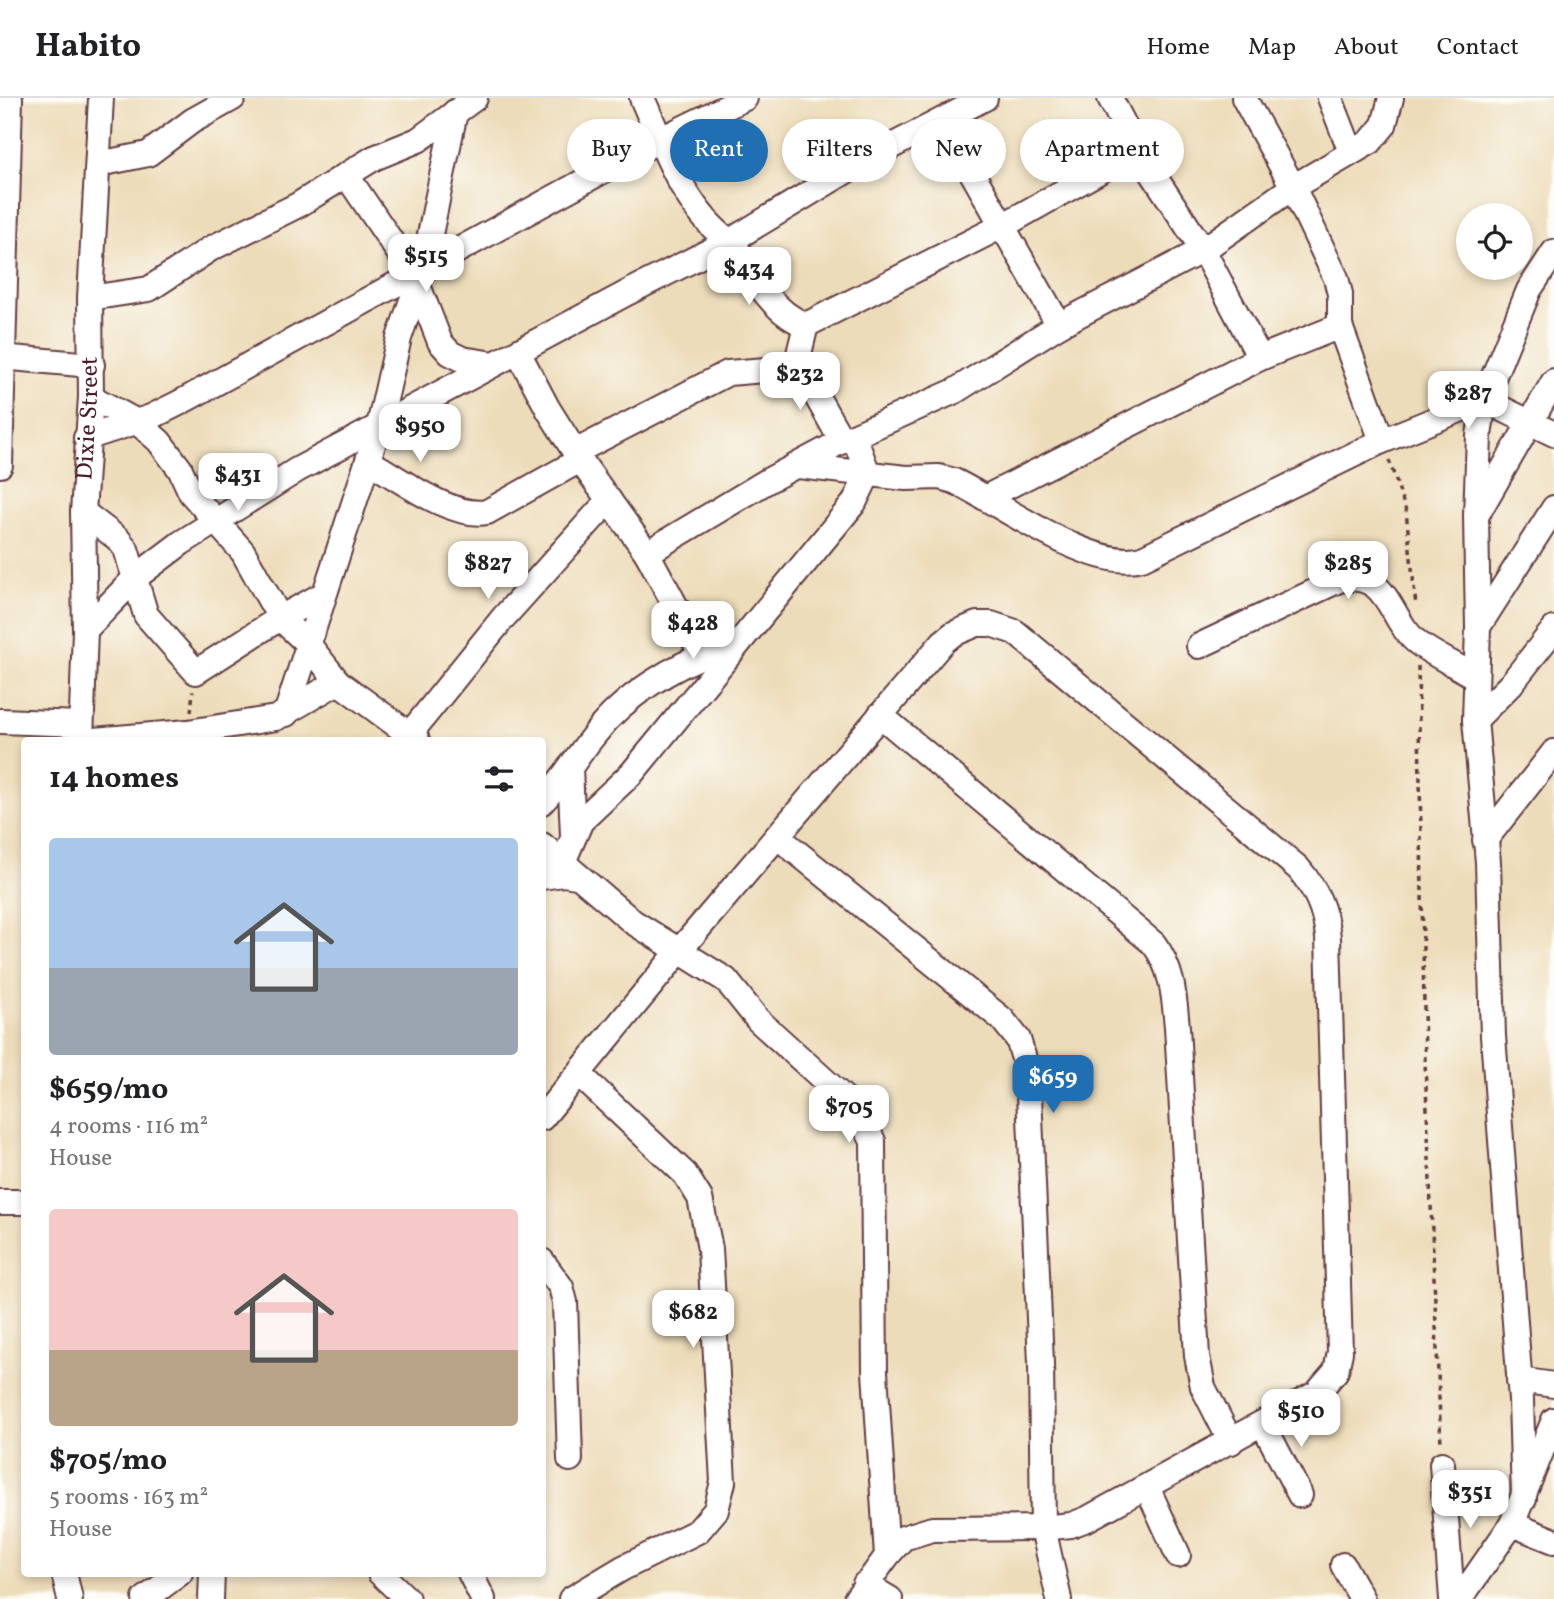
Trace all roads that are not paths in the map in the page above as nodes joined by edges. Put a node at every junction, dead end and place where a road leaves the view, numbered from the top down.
1 (10, 98) edge
2 (101, 98) edge
3 (233, 98) edge
4 (642, 98) edge
5 (745, 98) edge
6 (985, 98) edge
7 (1110, 98) edge
8 (1244, 98) edge
9 (1330, 98) edge
10 (1391, 98) edge
11 (465, 105) edge
12 (948, 119) edge
13 (1121, 119) edge
14 (911, 138) edge
15 (660, 139) junction
16 (1351, 152) junction
17 (99, 164) junction
18 (347, 176) junction
19 (979, 182) edge
20 (1080, 182) edge
21 (1158, 182) edge
22 (1293, 187) junction
23 (1004, 225) junction
24 (730, 241) junction
25 (1203, 250) junction
26 (1554, 252) edge
27 (418, 276) junction
28 (90, 298) junction
29 (806, 325) junction
30 (1059, 325) junction
31 (1340, 326) junction
32 (518, 352) junction
33 (1, 357) edge
34 (1260, 358) junction
35 (797, 362) junction
36 (494, 363) junction
37 (92, 365) junction
38 (1554, 381) edge
39 (91, 397) junction
40 (1484, 400) junction
41 (137, 422) junction
42 (1530, 422) junction
43 (379, 426) junction
44 (1554, 434) edge
45 (86, 438) junction
46 (848, 439) junction
47 (1382, 441) junction
48 (578, 456) junction
49 (368, 461) junction
50 (0, 465) edge
51 (798, 466) junction
52 (868, 474) junction
53 (987, 497) junction
54 (609, 500) junction
55 (1554, 508) edge
56 (83, 512) junction
57 (1476, 516) junction
58 (213, 522) junction
59 (647, 553) junction
60 (136, 578) junction
61 (324, 594) junction
62 (280, 618) junction
63 (1478, 626) junction
64 (1554, 629) edge
65 (85, 630) junction
66 (308, 644) junction
67 (735, 644) junction
68 (1199, 646) dead end
69 (702, 655) junction
70 (1475, 677) junction
71 (338, 682) junction
72 (286, 714) junction
73 (880, 715) junction
74 (1475, 719) junction
75 (0, 721) edge
76 (86, 735) edge
77 (189, 736) edge
78 (412, 737) edge
79 (414, 737) edge
80 (1554, 752) edge
81 (570, 767) junction
82 (546, 797) edge
83 (573, 836) junction
84 (778, 837) junction
85 (1485, 840) junction
86 (546, 848) edge
87 (570, 869) junction
88 (546, 876) edge
89 (680, 950) junction
90 (579, 1074) junction
91 (546, 1113) edge
92 (0, 1202) edge
93 (21, 1202) edge
94 (546, 1265) edge
95 (1519, 1380) junction
96 (1554, 1385) edge
97 (1554, 1420) edge
98 (1263, 1424) junction
99 (1231, 1442) junction
100 (1546, 1454) edge
101 (570, 1459) dead end
102 (1442, 1464) road end
103 (1147, 1487) junction
104 (1300, 1495) dead end
105 (1524, 1499) junction
106 (1512, 1524) junction
107 (1043, 1528) junction
108 (1554, 1541) edge
109 (1178, 1555) dead end
110 (887, 1556) junction
111 (1343, 1565) dead end
112 (65, 1577) edge
113 (175, 1577) edge
114 (212, 1577) edge
115 (384, 1577) edge
116 (472, 1577) edge
117 (861, 1592) edge
118 (70, 1599) edge
119 (145, 1599) edge
120 (211, 1599) edge
121 (407, 1599) edge
122 (483, 1599) edge
123 (571, 1599) edge
124 (890, 1599) edge
125 (1059, 1599) edge
126 (1362, 1599) edge
127 (1452, 1599) edge
128 (1460, 1599) edge

1 - 33 street
2 - 17 street, Dixie Street
3 - 17 street
4 - 15 street
5 - 15 street
6 - 12 street
7 - 13 street
8 - 22 street
9 - 16 street
10 - 16 street
11 - 18 street
11 - 27 street
14 - 24 street
15 - 24 street
15 - 27 street
16 - 22 street
17 - 28 street, Dixie Street
18 - 27 street
18 - 28 street
19 - 23 street
20 - 23 street
21 - 25 street
22 - 25 street
22 - 31 street
23 - 29 street
23 - 30 street
24 - 29 street
24 - 32 street
25 - 30 street
25 - 34 street
26 - 40 street
27 - 36 street
27 - 41 street
27 - 43 street
28 - 37 street, Dixie Street
29 - 35 street
30 - 46 street
31 - 34 street
31 - 47 street
32 - 36 street
32 - 48 street
33 - 37 street
33 - 50 street
34 - 53 street
35 - 46 street
35 - 48 street
36 - 43 street
37 - 39 street, Dixie Street
38 - 42 street
39 - 41 street
39 - 45 street, Dixie Street
40 - 42 street
40 - 47 street
40 - 57 street
41 - 45 street
41 - 58 street
42 - 44 street
42 - 57 street
43 - 49 street
43 - 58 street
45 - 56 street, Dixie Street
46 - 51 street
46 - 52 street
47 - 53 street
48 - 49 street
48 - 54 street
49 - 61 street
51 - 52 street
51 - 59 street
52 - 53 street
52 - 67 street
54 - 59 street
54 - 79 street
55 - 63 street
56 - 60 street
56 - 65 street, Dixie Street
57 - 63 street
58 - 60 street
58 - 62 street
59 - 69 street
60 - 62 street
60 - 65 street
61 - 62 street
61 - 66 street
62 - 66 street
63 - 70 street
64 - 74 street
65 - 76 street, Dixie Street
66 - 71 street
66 - 72 street
67 - 69 street
67 - 83 street
68 - 70 street
69 - 81 street
70 - 74 street
71 - 72 street
71 - 78 street
72 - 77 street
73 - 84 street
73 - 98 street
73 - 99 street
74 - 85 street
75 - 76 street
76 - 77 street
80 - 85 street
81 - 82 street
81 - 83 street
83 - 87 street
84 - 89 street
84 - 107 street
85 - 95 street
86 - 87 street
87 - 88 street
87 - 89 street
89 - 90 street
89 - 110 street
90 - 91 street
90 - 123 street
92 - 93 street
94 - 101 street
95 - 96 street
95 - 105 street
97 - 100 street
98 - 99 street
98 - 104 street
99 - 103 street
100 - 105 street
102 - 127 street
103 - 107 street
103 - 109 street
105 - 106 street
106 - 108 street
106 - 128 street
107 - 110 street
107 - 125 street
110 - 117 street
111 - 126 street
112 - 118 street
113 - 119 street
114 - 120 street
115 - 121 street
116 - 122 street
117 - 124 street

